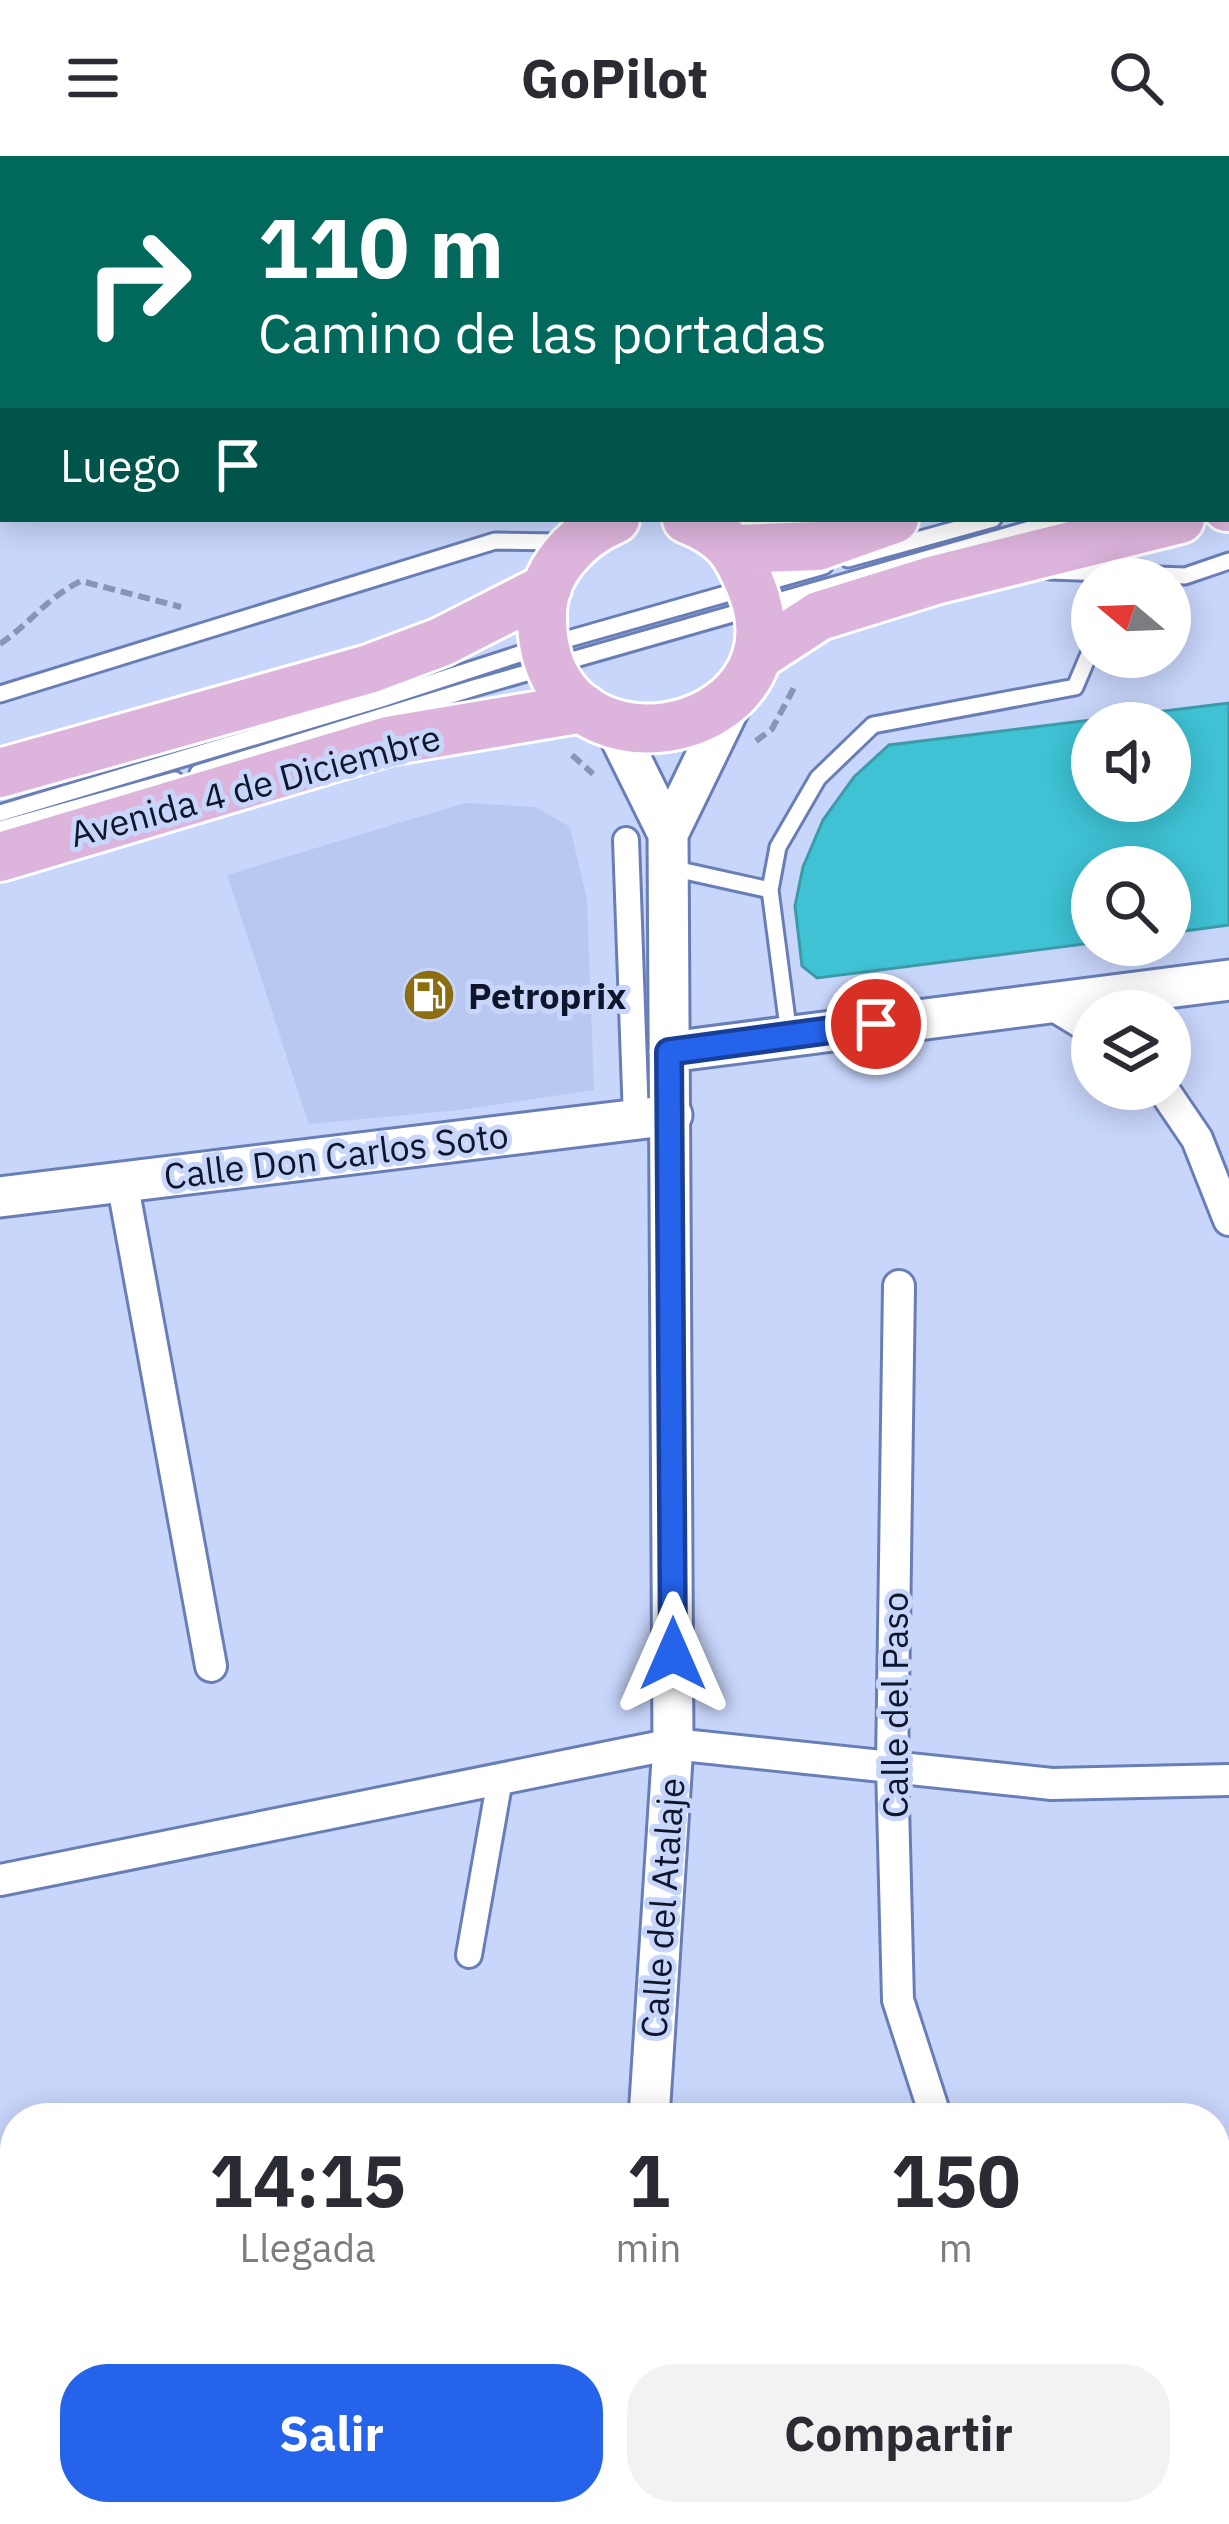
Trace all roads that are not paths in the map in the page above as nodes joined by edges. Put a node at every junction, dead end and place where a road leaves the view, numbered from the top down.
1 (886, 522) edge
2 (970, 522) edge
3 (1036, 522) edge
4 (1168, 522) edge
5 (598, 526) edge
6 (729, 554) edge
7 (1229, 561) edge
8 (987, 568) junction
9 (1071, 574) edge
10 (1191, 574) edge
11 (547, 588) junction
12 (549, 656) junction
13 (767, 673) junction
14 (1079, 678) edge
15 (0, 694) edge
16 (599, 717) junction
17 (0, 773) edge
18 (0, 813) edge
19 (0, 830) edge
20 (626, 840) road end
21 (668, 851) junction
22 (0, 857) edge
23 (770, 890) junction
24 (1229, 980) edge
25 (1051, 1004) junction
26 (1071, 1016) edge
27 (789, 1035) junction
28 (669, 1052) junction
29 (1177, 1110) edge
30 (654, 1116) junction
31 (122, 1181) junction
32 (0, 1197) edge
33 (1229, 1220) edge
34 (898, 1286) dead end
35 (211, 1666) dead end
36 (673, 1744) junction
37 (892, 1766) junction
38 (500, 1779) junction
39 (1229, 1780) edge
40 (0, 1880) edge
41 (469, 1955) dead end
42 (650, 2103) edge
43 (931, 2103) edge

1 - 6 main road
2 - 6 lane
3 - 6 lane
4 - 8 main road
5 - 11 main road
5 - 15 lane
6 - 12 lane
6 - 13 main road
7 - 10 lane
8 - 9 lane
8 - 13 main road
11 - 12 main road
11 - 17 main road
12 - 16 main road
12 - 18 lane
12 - 19 lane
13 - 16 main road, Avenida 4 de Diciembre
13 - 21 street, Calle del Atalaje
14 - 23 lane
16 - 21 street, Calle del Atalaje
16 - 22 main road, Avenida 4 de Diciembre
20 - 30 street
21 - 23 lane
21 - 28 street, Calle del Atalaje
23 - 27 lane
24 - 25 street
25 - 26 street
25 - 27 street
27 - 28 street
28 - 30 street, Calle del Atalaje
29 - 33 street
30 - 31 street, Calle Don Carlos Soto
30 - 36 street, Calle del Atalaje
31 - 32 street, Calle Don Carlos Soto
31 - 35 street
34 - 37 street, Calle del Paso
36 - 37 street
36 - 38 street
36 - 42 street, Calle del Atalaje
37 - 39 street
37 - 43 street, Calle del Paso
38 - 40 street
38 - 41 street

